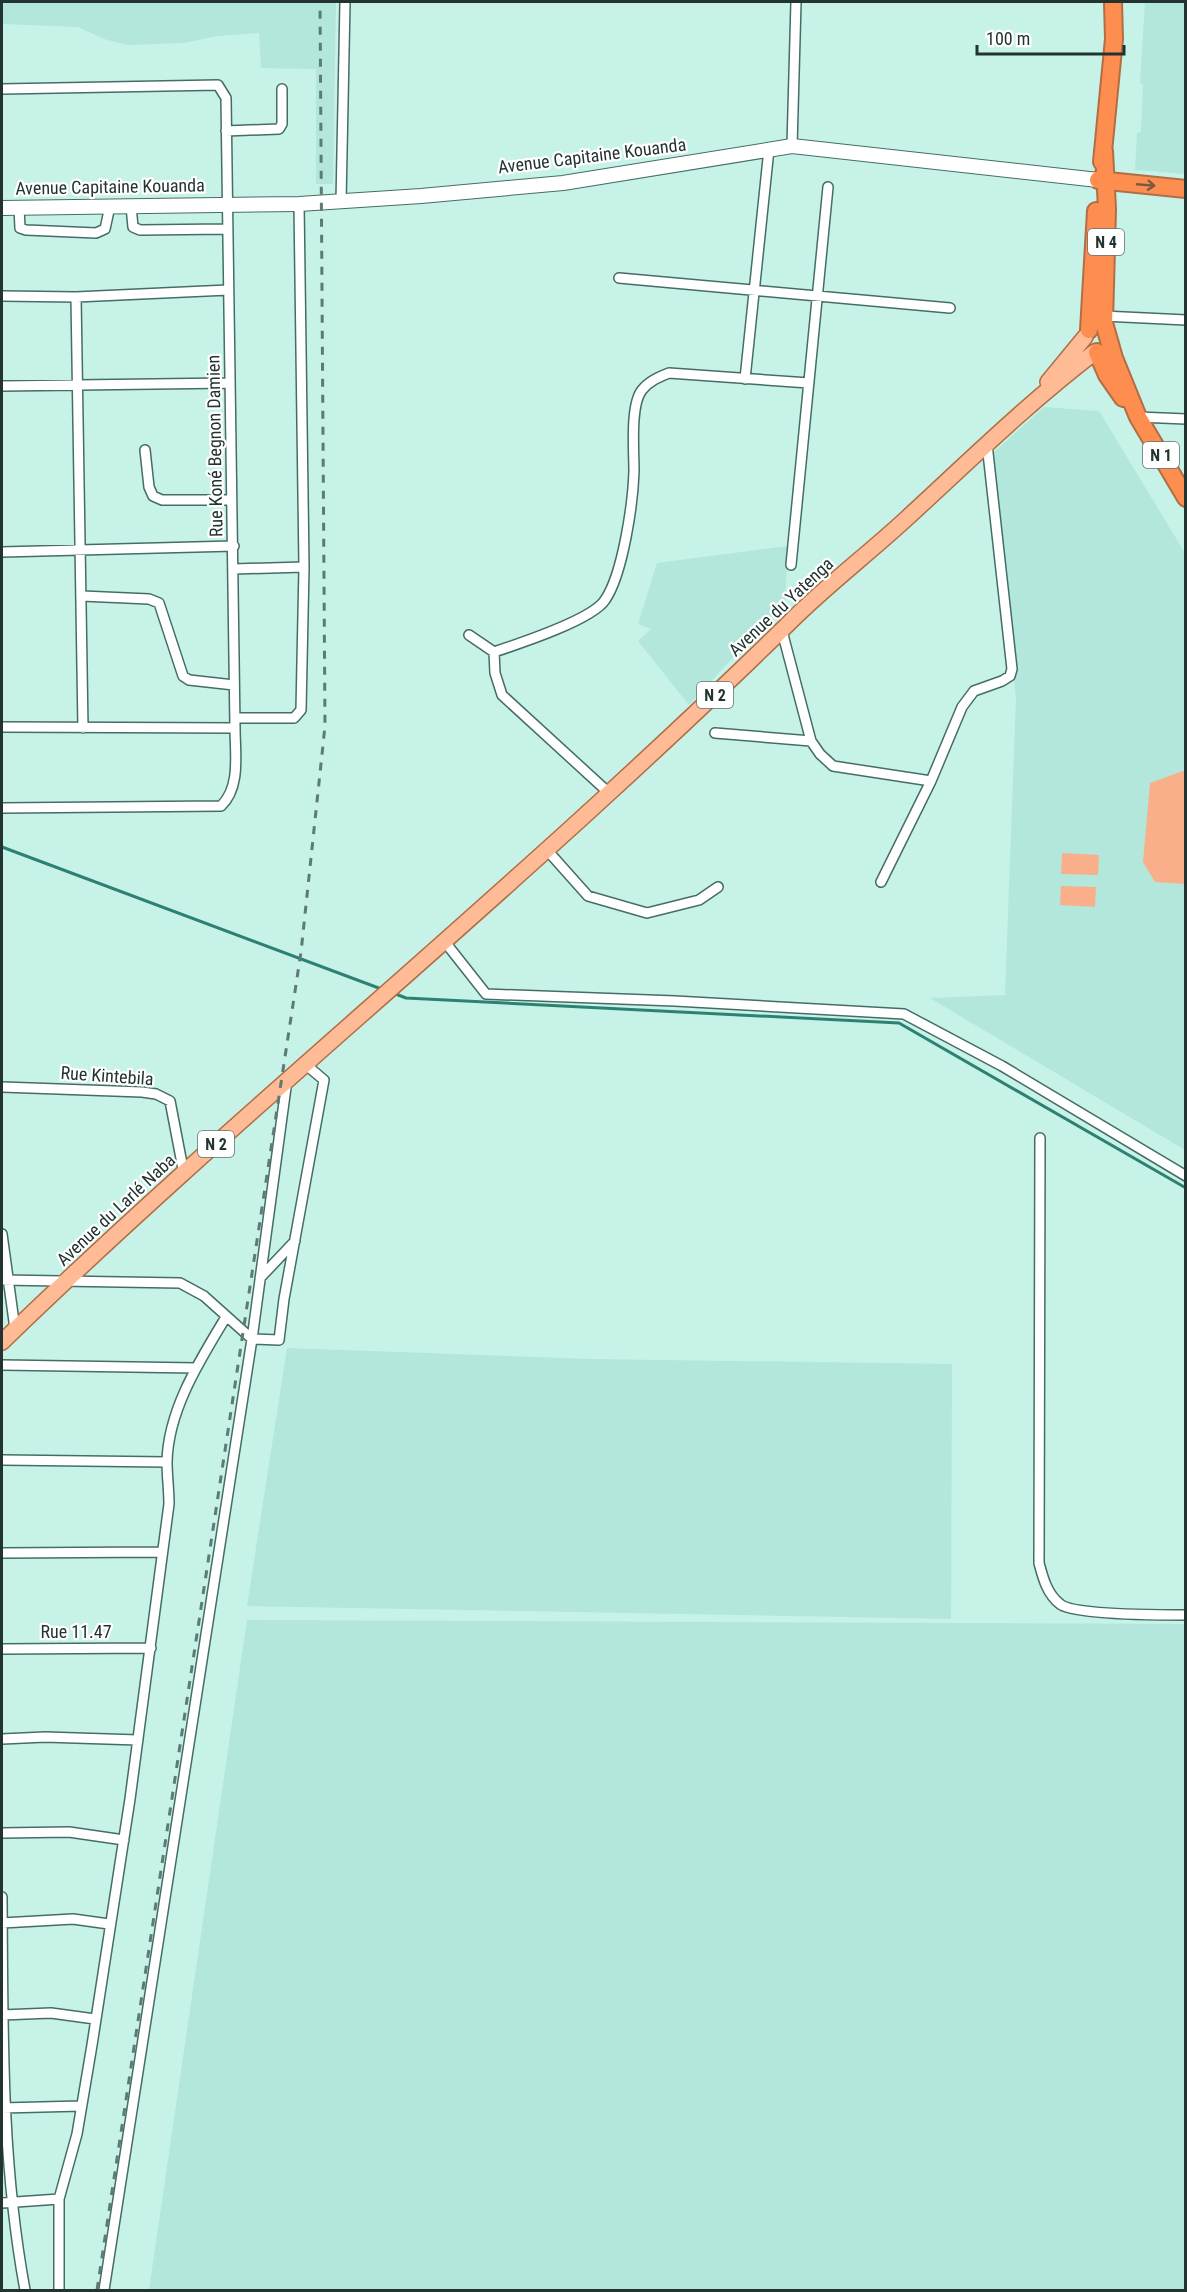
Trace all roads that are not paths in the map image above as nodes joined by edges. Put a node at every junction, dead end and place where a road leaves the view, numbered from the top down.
1 (345, 2) edge
2 (796, 2) edge
3 (1113, 2) edge
4 (2, 89) edge
5 (282, 89) dead end
6 (226, 131) junction
7 (792, 146) junction
8 (769, 149) junction
9 (1102, 181) junction
10 (828, 187) dead end
11 (1185, 189) edge
12 (341, 202) junction
13 (227, 204) junction
14 (299, 204) junction
15 (110, 206) junction
16 (131, 206) junction
17 (2, 208) edge
18 (19, 208) junction
19 (227, 229) junction
20 (618, 278) dead end
21 (228, 290) junction
22 (754, 291) junction
23 (2, 296) edge
24 (817, 296) junction
25 (76, 297) junction
26 (950, 308) dead end
27 (1185, 320) edge
28 (1087, 333) junction
29 (1102, 338) junction
30 (745, 379) junction
31 (230, 383) junction
32 (809, 383) junction
33 (76, 384) junction
34 (2, 386) edge
35 (1030, 406) junction
36 (1137, 415) junction
37 (1185, 419) edge
38 (987, 444) junction
39 (145, 450) dead end
40 (1185, 498) edge
41 (231, 500) junction
42 (234, 546) junction
43 (80, 549) junction
44 (2, 552) edge
45 (791, 565) dead end
46 (304, 567) junction
47 (234, 569) junction
48 (82, 596) junction
49 (782, 631) junction
50 (470, 635) dead end
51 (494, 652) junction
52 (234, 685) junction
53 (235, 723) junction
54 (2, 727) edge
55 (83, 728) junction
56 (715, 733) dead end
57 (811, 741) junction
58 (931, 781) junction
59 (609, 793) junction
60 (2, 808) edge
61 (547, 850) junction
62 (881, 882) dead end
63 (718, 887) dead end
64 (445, 942) junction
65 (365, 1010) joint
66 (305, 1064) junction
67 (287, 1080) junction
68 (2, 1087) edge
69 (1040, 1138) dead end
70 (184, 1174) junction
71 (1185, 1176) edge
72 (2, 1234) edge
73 (295, 1241) junction
74 (260, 1278) junction
75 (69, 1279) junction
76 (4, 1280) edge
77 (226, 1317) junction
78 (15, 1329) junction
79 (252, 1340) junction
80 (2, 1342) edge
81 (2, 1365) edge
82 (196, 1368) junction
83 (2, 1460) edge
84 (167, 1462) junction
85 (161, 1552) junction
86 (2, 1553) edge
87 (1185, 1615) edge
88 (151, 1648) junction
89 (2, 1649) edge
90 (2, 1739) edge
91 (138, 1740) junction
92 (2, 1833) edge
93 (124, 1840) junction
94 (2, 1897) edge
95 (2, 1923) edge
96 (109, 1924) junction
97 (2, 2015) edge
98 (95, 2019) junction
99 (81, 2106) junction
100 (3, 2108) edge
101 (59, 2199) junction
102 (7, 2203) edge
103 (25, 2290) edge
104 (59, 2290) edge
105 (104, 2290) edge

1 - 12 street
2 - 7 street
3 - 9 highway, N 4
4 - 6 street, Rue Koné Begnon Damien
5 - 6 street
6 - 13 street, Rue Koné Begnon Damien
7 - 8 street, Avenue Capitaine Kouanda
7 - 9 street, Avenue Capitaine Kouanda
8 - 12 street, Avenue Capitaine Kouanda
8 - 22 street
9 -> 11 highway, Avenue Capitaine Kouanda
9 - 28 highway, N 4
9 - 29 highway, N 4
10 - 24 street
12 - 14 street, Avenue Capitaine Kouanda
13 - 14 street, Avenue Capitaine Kouanda
13 - 16 street, Avenue Capitaine Kouanda
13 - 19 street, Rue Koné Begnon Damien
14 - 46 street
15 - 16 street, Avenue Capitaine Kouanda
15 - 18 street, Avenue Capitaine Kouanda
15 - 18 street
16 - 19 street
17 - 18 street, Avenue Capitaine Kouanda
19 - 21 street, Rue Koné Begnon Damien
20 - 22 street
21 - 25 street
21 - 31 street, Rue Koné Begnon Damien
22 - 24 street
22 - 30 street
23 - 25 street
24 - 26 street
24 - 32 street
25 - 33 street
27 - 29 street
28 - 29 highway
28 - 29 highway
28 - 35 main road, Avenue du Yatenga / N 2
29 - 35 main road, Avenue du Yatenga / N 2
29 - 36 highway, N 1
30 - 32 street
30 - 51 street
31 - 33 street
31 - 41 street, Rue Koné Begnon Damien
32 - 45 street
33 - 34 street
33 - 43 street
35 - 38 main road, Avenue du Yatenga / N 2
36 - 37 street
36 - 40 highway, N 1
38 - 49 main road, Avenue du Yatenga / N 2
38 - 58 street
39 - 41 street
41 - 42 street, Rue Koné Begnon Damien
42 - 43 street
42 - 47 street, Rue Koné Begnon Damien
43 - 44 street
43 - 48 street
46 - 47 street
46 - 53 street
47 - 52 street, Rue Koné Begnon Damien
48 - 52 street
48 - 55 street
49 - 57 street
49 - 59 main road, Avenue du Yatenga / N 2
50 - 51 street
51 - 59 street
52 - 53 street, Rue Koné Begnon Damien
53 - 55 street
53 - 60 street, Rue Koné Begnon Damien
54 - 55 street
56 - 57 street
57 - 58 street
58 - 62 street
59 - 61 main road, Avenue du Yatenga / N 2
61 - 63 street
61 - 64 main road, Avenue du Yatenga / N 2
64 - 65 main road, Avenue du Yatenga / N 2
64 - 71 street
65 - 66 main road, Avenue du Larlé Naba / N 2
66 - 67 main road, Avenue du Larlé Naba / N 2
66 - 73 street
67 - 70 main road, Avenue du Larlé Naba / N 2
67 - 74 street
68 - 70 street, Rue Kintebila
69 - 87 street
70 - 75 main road, Avenue du Larlé Naba / N 2
72 - 76 street
73 - 74 street
73 - 79 street
74 - 79 street
75 - 76 street
75 - 77 street
75 - 78 main road, Avenue du Larlé Naba / N 2
76 - 78 street
77 - 79 street
77 - 82 street
78 - 80 main road, Avenue du Larlé Naba / N 2
79 - 105 street
81 - 82 street
82 - 84 street
83 - 84 street
84 - 85 street
85 - 86 street
85 - 88 street
88 - 89 street, Rue 11.47
88 - 91 street
90 - 91 street
91 - 93 street
92 - 93 street
93 - 96 street
94 - 95 street
95 - 96 street
95 - 97 street
96 - 98 street
97 - 98 street
97 - 100 street
98 - 99 street
99 - 100 street
99 - 101 street
100 - 102 street
101 - 102 street
101 - 104 street
102 - 103 street

